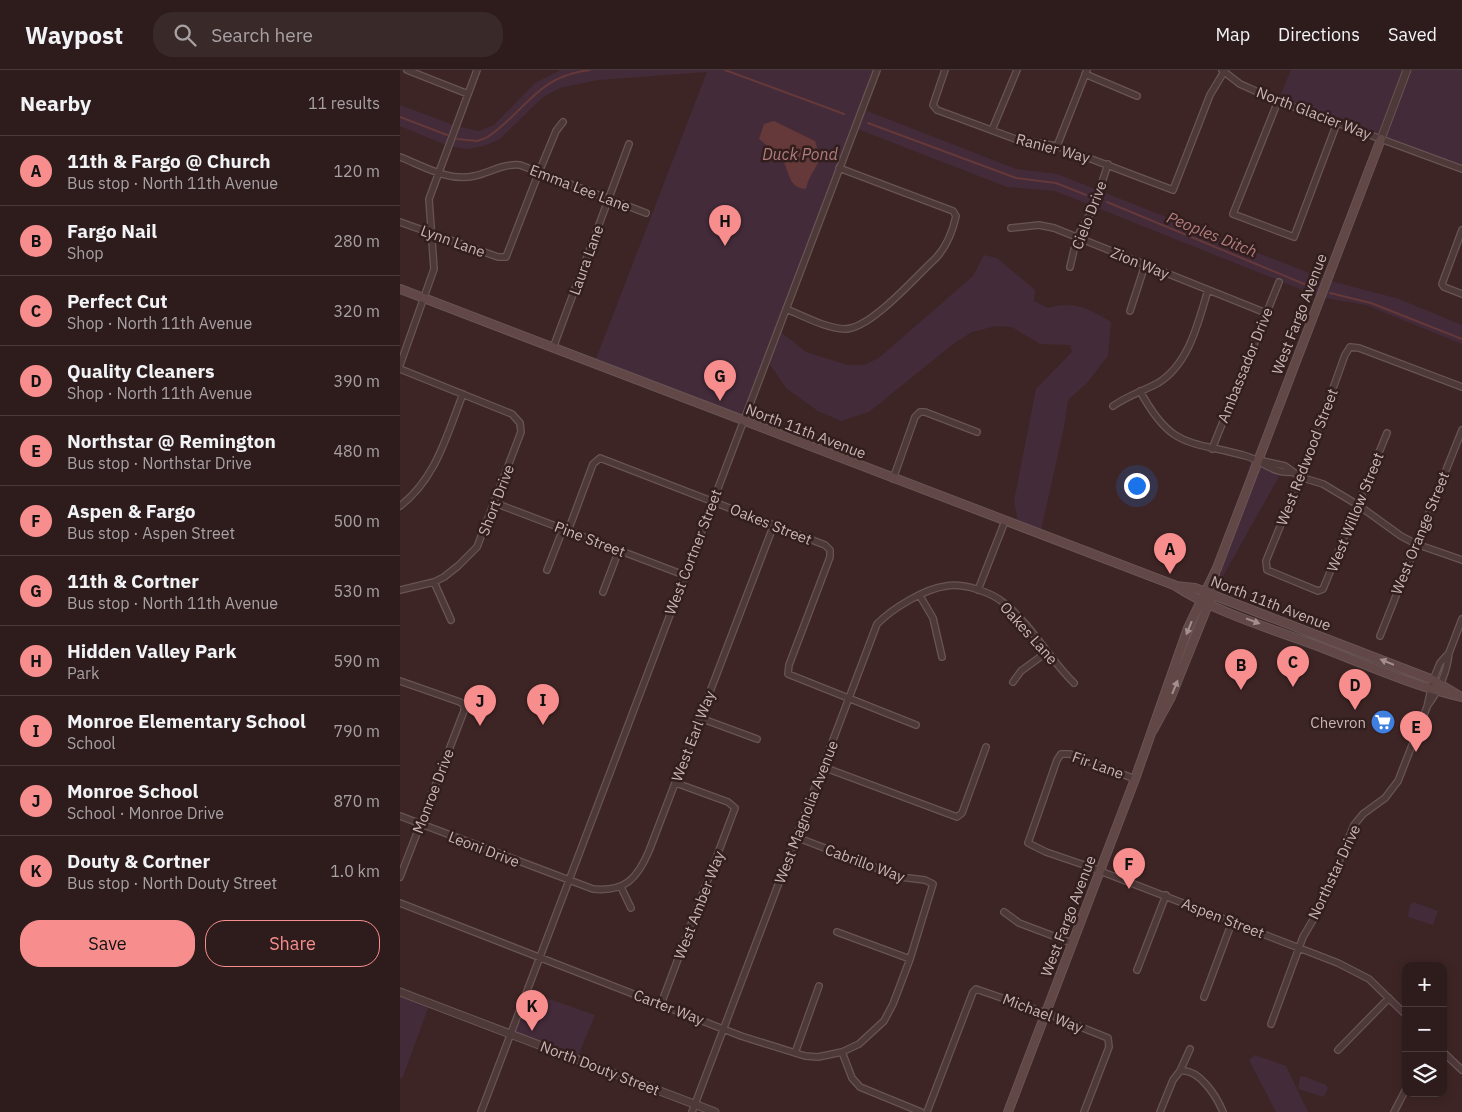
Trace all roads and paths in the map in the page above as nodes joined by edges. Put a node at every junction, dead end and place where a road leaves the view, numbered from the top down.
1 (407, 70) edge
2 (478, 70) edge
3 (877, 70) edge
4 (945, 70) edge
5 (1017, 70) edge
6 (1223, 70) edge
7 (1407, 70) edge
8 (1086, 72) edge
9 (468, 94) junction
10 (1137, 96) dead end
11 (1278, 101) junction
12 (563, 122) dead end
13 (1336, 123) junction
14 (992, 130) junction
15 (1381, 139) junction
16 (629, 144) dead end
17 (1057, 146) junction
18 (400, 157) edge
19 (1108, 164) junction
20 (839, 168) junction
21 (1462, 169) edge
22 (439, 172) junction
23 (539, 172) junction
24 (608, 198) junction
25 (646, 213) dead end
26 (400, 222) edge
27 (1011, 228) dead end
28 (1462, 230) edge
29 (431, 233) junction
30 (1077, 237) junction
31 (1145, 265) junction
32 (1070, 267) dead end
33 (1279, 282) dead end
34 (400, 289) edge
35 (1208, 290) junction
36 (1462, 294) edge
37 (425, 298) junction
38 (786, 309) junction
39 (1130, 311) dead end
40 (1266, 313) junction
41 (553, 348) junction
42 (400, 365) edge
43 (400, 369) edge
44 (1462, 387) edge
45 (1140, 392) junction
46 (463, 394) junction
47 (1113, 406) dead end
48 (743, 422) junction
49 (1462, 430) edge
50 (977, 432) dead end
51 (1386, 433) dead end
52 (1212, 449) junction
53 (1258, 460) junction
54 (1300, 477) junction
55 (893, 479) junction
56 (712, 500) junction
57 (495, 502) junction
58 (1358, 505) junction
59 (400, 506) edge
60 (1005, 521) junction
61 (773, 527) junction
62 (566, 530) junction
63 (1415, 544) junction
64 (619, 550) junction
65 (1462, 560) edge
66 (1217, 568) junction
67 (547, 570) dead end
68 (684, 575) junction
69 (434, 582) junction
70 (1174, 586) junction
71 (400, 590) edge
72 (978, 590) junction
73 (1322, 591) joint
74 (602, 592) dead end
75 (1204, 592) junction
76 (1212, 595) junction
77 (920, 596) junction
78 (1200, 600) junction
79 (1208, 603) junction
80 (1462, 619) edge
81 (451, 620) dead end
82 (1380, 636) dead end
83 (1298, 639) junction
84 (1358, 650) junction
85 (1047, 652) junction
86 (942, 657) dead end
87 (400, 681) edge
88 (1437, 681) junction
89 (1013, 682) dead end
90 (1074, 683) dead end
91 (1433, 690) junction
92 (1462, 697) edge
93 (848, 699) junction
94 (700, 718) junction
95 (916, 725) dead end
96 (1153, 730) junction
97 (757, 739) dead end
98 (986, 747) dead end
99 (823, 767) junction
100 (1135, 779) junction
101 (676, 782) junction
102 (400, 816) edge
103 (420, 824) junction
104 (796, 838) junction
105 (1028, 843) joint
106 (1100, 871) junction
107 (400, 877) edge
108 (568, 881) junction
109 (933, 884) joint
110 (622, 887) junction
111 (1166, 896) junction
112 (400, 903) edge
113 (631, 908) dead end
114 (1004, 912) dead end
115 (1232, 922) junction
116 (837, 932) dead end
117 (1072, 943) junction
118 (1300, 948) junction
119 (539, 956) junction
120 (910, 959) junction
121 (1137, 970) dead end
122 (819, 986) dead end
123 (400, 992) edge
124 (1204, 996) dead end
125 (1389, 998) junction
126 (661, 1004) junction
127 (1402, 1010) edge
128 (1046, 1013) junction
129 (1271, 1024) dead end
130 (724, 1029) junction
131 (510, 1034) junction
132 (1190, 1050) dead end
133 (1338, 1050) dead end
134 (842, 1052) junction
135 (795, 1053) junction
136 (1447, 1056) edge
137 (1462, 1070) edge
138 (1180, 1071) junction
139 (1402, 1097) edge
140 (695, 1104) junction
141 (481, 1112) edge
142 (692, 1112) edge
143 (716, 1112) edge
144 (920, 1112) edge
145 (927, 1112) edge
146 (1008, 1112) edge
147 (1084, 1112) edge
148 (1160, 1112) edge
149 (1223, 1112) edge
150 (1394, 1112) edge

1 - 9 street
2 - 9 street
3 - 20 street, West Cortner Street
4 - 14 street, Ranier Way
5 - 14 street
6 - 11 street, North Glacier Way
6 - 19 street, Ranier Way
7 - 15 street, West Fargo Avenue
8 - 10 street
8 - 17 street
9 - 22 street
11 - 13 street, North Glacier Way
11 - 13 street
12 - 23 street
13 - 15 street, North Glacier Way
14 - 17 street, Ranier Way
15 - 21 street, North Glacier Way
15 - 53 main road, West Fargo Avenue
16 - 24 street, Laura Lane
17 - 19 street, Ranier Way
18 - 22 street, Emma Lee Lane
19 - 30 street, Cielo Drive
20 - 38 street, West Cortner Street
20 - 38 street
22 - 23 street, Emma Lee Lane
22 - 29 street
23 - 24 street, Emma Lee Lane
23 - 29 street, Lynn Lane
24 - 25 street, Emma Lee Lane
24 - 41 street, Laura Lane
26 - 29 street, Lynn Lane
27 - 30 street, Zion Way
28 - 36 street
29 - 37 street
30 - 31 street, Zion Way
30 - 32 street, Cielo Drive
31 - 35 street, Zion Way
31 - 39 street
33 - 40 street, Ambassador Drive
34 - 37 main road, North 11th Avenue
35 - 40 street, Zion Way
35 - 45 street
37 - 41 main road, North 11th Avenue
37 - 42 street
38 - 48 street, West Cortner Street
40 - 52 street, Ambassador Drive
41 - 48 main road, North 11th Avenue
43 - 46 street
44 - 54 street, West Redwood Street
45 - 47 street
45 - 52 street
46 - 57 street, Short Drive
46 - 59 street
48 - 55 main road, North 11th Avenue
48 - 56 street, West Cortner Street
49 - 63 street, West Orange Street
50 - 55 street
51 - 58 street, West Willow Street
52 - 53 street
53 - 54 street
53 - 66 main road, West Fargo Avenue
54 - 58 street
54 - 73 street, West Redwood Street
55 - 60 main road, North 11th Avenue
56 - 61 street, Oakes Street
56 - 62 street, Oakes Street
56 - 68 street, West Cortner Street
57 - 62 street, Pine Street
57 - 69 street, Short Drive
58 - 63 street
58 - 73 street, West Willow Street
60 - 70 main road, North 11th Avenue
60 - 72 street
61 - 93 street, Oakes Street
61 - 94 street, West Earl Way
62 - 64 street, Pine Street
62 - 67 street
63 - 65 street
63 - 82 street, West Orange Street
64 - 68 street, Pine Street
64 - 74 street
66 - 75 main road, West Fargo Avenue
66 - 76 main road, West Fargo Avenue
68 - 108 street, West Cortner Street
69 - 71 street, Short Drive
69 - 81 street
70 - 75 main road, North 11th Avenue
70 - 78 main road, North 11th Avenue
72 - 77 street, West Magnolia Avenue
72 - 85 street, Oakes Lane
75 - 76 main road, North 11th Avenue
75 - 78 main road, West Fargo Avenue
76 - 79 main road, West Fargo Avenue
76 - 84 main road, North 11th Avenue
77 - 86 street
77 - 93 street, West Magnolia Avenue
78 - 79 main road, North 11th Avenue
78 -> 96 main road, West Fargo Avenue
79 -> 83 main road, North 11th Avenue
96 -> 79 main road, West Fargo Avenue
80 - 88 street, Northstar Drive
83 - 84 main road, North 11th Avenue
83 - 91 main road, North 11th Avenue
88 -> 84 main road, North 11th Avenue
85 - 89 street
85 - 90 street, Oakes Lane
87 - 103 street, Monroe Drive
88 - 91 street, Northstar Drive
88 - 92 main road, North 11th Avenue
91 - 92 main road, North 11th Avenue
91 - 118 street, Northstar Drive
93 - 95 street
93 - 99 street, West Magnolia Avenue
94 - 97 street
94 - 101 street, West Earl Way
96 - 100 main road, West Fargo Avenue
98 - 99 street
99 - 104 street, West Magnolia Avenue
100 - 105 street, Fir Lane
100 - 106 main road, West Fargo Avenue
101 - 110 street, West Earl Way
101 - 126 street, West Amber Way
102 - 103 street, Leoni Drive
103 - 107 street, Monroe Drive
103 - 108 street, Leoni Drive
104 - 109 street, Cabrillo Way
104 - 130 street, West Magnolia Avenue
105 - 106 street, Aspen Street
106 - 111 street, Aspen Street
106 - 117 main road, West Fargo Avenue
108 - 110 street
108 - 119 street, West Cortner Street
109 - 120 street, Carter Way
110 - 113 street
111 - 115 street, Aspen Street
111 - 121 street
112 - 119 street, Carter Way
114 - 117 street
115 - 118 street, Aspen Street
115 - 124 street
116 - 120 street
117 - 128 main road, West Fargo Avenue
118 - 125 street, Aspen Street
118 - 129 street, Northstar Drive
119 - 126 street, Carter Way
119 - 131 street, West Cortner Street
120 - 134 street, Carter Way
122 - 135 street
123 - 131 street, North Douty Street
125 - 127 street, Aspen Street
125 - 133 street
126 - 130 street, Carter Way
128 - 145 street, Michael Way
128 - 146 main road, West Fargo Avenue
128 - 147 street, Michael Way
130 - 135 street, Carter Way
130 - 140 street, West Magnolia Avenue
131 - 140 street, North Douty Street
131 - 141 street, West Cortner Street
132 - 138 street
134 - 135 street, Carter Way
134 - 144 street
136 - 137 street
138 - 148 street
138 - 149 street
139 - 150 street
140 - 142 street, West Magnolia Avenue
140 - 143 street, North Douty Street

